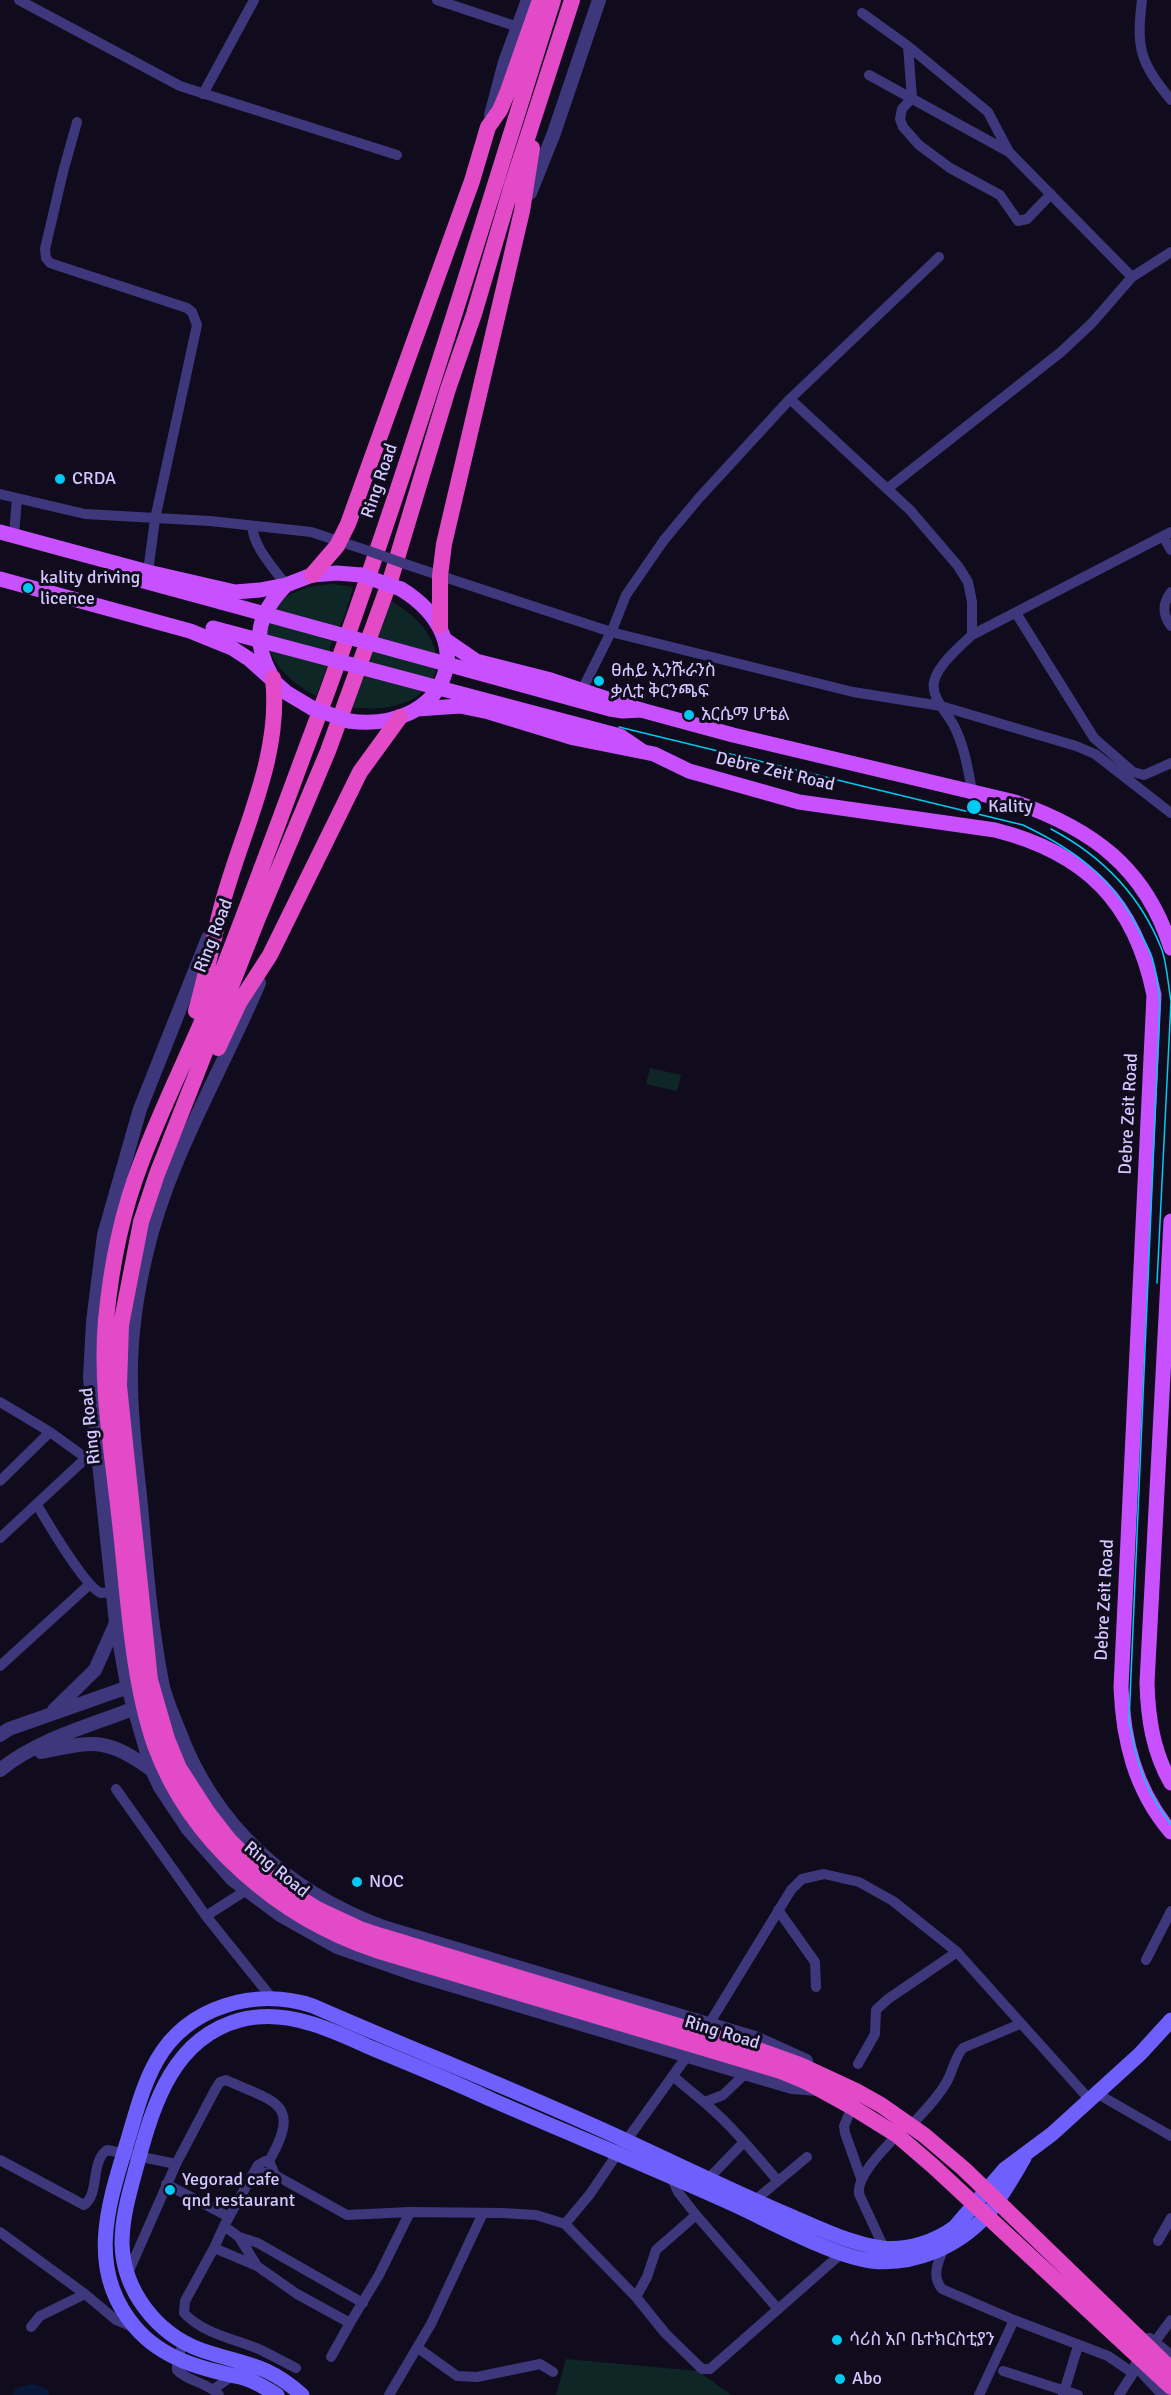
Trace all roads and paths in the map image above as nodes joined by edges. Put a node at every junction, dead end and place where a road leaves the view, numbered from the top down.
1 (20, 0) edge
2 (254, 0) edge
3 (437, 0) edge
4 (528, 0) edge
5 (540, 0) edge
6 (553, 0) edge
7 (572, 0) edge
8 (599, 0) edge
9 (1142, 0) edge
10 (862, 13) dead end
11 (518, 27) junction
12 (908, 46) junction
13 (869, 75) dead end
14 (203, 94) junction
15 (912, 98) junction
16 (1171, 100) edge
17 (535, 115) junction
18 (77, 122) dead end
19 (488, 127) junction
20 (1009, 152) junction
21 (397, 155) dead end
22 (1051, 194) junction
23 (522, 212) junction
24 (1171, 252) edge
25 (939, 257) dead end
26 (1132, 277) junction
27 (790, 399) junction
28 (887, 489) junction
29 (0, 494) edge
30 (17, 498) junction
31 (155, 519) junction
32 (252, 526) junction
33 (1167, 534) edge
34 (5, 536) edge
35 (339, 542) junction
36 (1171, 550) edge
37 (0, 569) edge
38 (148, 572) junction
39 (312, 575) junction
40 (440, 576) junction
41 (0, 579) edge
42 (286, 585) junction
43 (1171, 592) edge
44 (1016, 613) junction
45 (1171, 626) edge
46 (611, 632) junction
47 (442, 633) junction
48 (972, 635) junction
49 (273, 678) junction
50 (582, 690) junction
51 (941, 706) junction
52 (417, 709) junction
53 (641, 710) junction
54 (400, 717) junction
55 (1094, 738) junction
56 (642, 751) junction
57 (1095, 754) junction
58 (1171, 763) edge
59 (972, 791) junction
60 (1171, 813) edge
61 (223, 904) junction
62 (1171, 948) edge
63 (270, 955) junction
64 (178, 1076) junction
65 (176, 1128) junction
66 (1171, 1221) edge
67 (0, 1402) edge
68 (1166, 1429) edge
69 (50, 1432) junction
70 (92, 1458) junction
71 (0, 1481) edge
72 (37, 1505) junction
73 (0, 1538) edge
74 (90, 1584) junction
75 (113, 1592) junction
76 (116, 1623) junction
77 (0, 1666) edge
78 (139, 1684) junction
79 (145, 1704) junction
80 (50, 1715) junction
81 (3, 1728) edge
82 (15, 1757) junction
83 (0, 1770) edge
84 (152, 1770) junction
85 (1170, 1778) edge
86 (116, 1789) dead end
87 (1171, 1832) edge
88 (245, 1891) junction
89 (778, 1910) junction
90 (1171, 1911) edge
91 (206, 1916) junction
92 (957, 1952) junction
93 (1146, 1960) dead end
94 (816, 1986) dead end
95 (271, 1997) junction
96 (1171, 2020) edge
97 (709, 2024) junction
98 (1020, 2024) junction
99 (687, 2056) junction
100 (858, 2064) dead end
101 (746, 2073) junction
102 (674, 2076) junction
103 (821, 2082) junction
104 (1092, 2096) junction
105 (705, 2102) junction
106 (852, 2107) junction
107 (911, 2126) junction
108 (897, 2134) junction
109 (1171, 2136) edge
110 (626, 2141) junction
111 (744, 2142) junction
112 (124, 2152) junction
113 (616, 2155) junction
114 (140, 2156) junction
115 (807, 2157) dead end
116 (0, 2160) edge
117 (269, 2161) junction
118 (176, 2164) junction
119 (255, 2170) junction
120 (275, 2175) junction
121 (671, 2176) junction
122 (861, 2178) junction
123 (708, 2179) junction
124 (778, 2181) junction
125 (166, 2184) junction
126 (991, 2196) junction
127 (754, 2201) junction
128 (980, 2210) junction
129 (410, 2212) junction
130 (483, 2213) junction
131 (696, 2215) junction
132 (1171, 2218) edge
133 (227, 2222) junction
134 (565, 2224) junction
135 (0, 2232) edge
136 (239, 2237) junction
137 (1158, 2241) dead end
138 (214, 2248) junction
139 (884, 2248) junction
140 (944, 2248) junction
141 (842, 2253) junction
142 (256, 2266) junction
143 (128, 2273) junction
144 (85, 2294) junction
145 (636, 2297) junction
146 (363, 2303) junction
147 (778, 2309) junction
148 (1014, 2320) junction
149 (1171, 2320) edge
150 (351, 2323) junction
151 (31, 2327) dead end
152 (135, 2328) junction
153 (1163, 2337) edge
154 (1130, 2339) junction
155 (184, 2342) junction
156 (1078, 2346) junction
157 (418, 2348) junction
158 (1171, 2356) edge
159 (331, 2357) dead end
160 (177, 2359) junction
161 (296, 2368) dead end
162 (1171, 2369) edge
163 (1135, 2370) junction
164 (1003, 2371) dead end
165 (553, 2372) dead end
166 (232, 2376) junction
167 (1171, 2387) edge
168 (216, 2392) edge
169 (1064, 2393) edge
170 (277, 2395) edge
171 (302, 2395) edge
172 (389, 2395) edge
173 (980, 2395) edge
174 (1078, 2395) edge
175 (1119, 2395) edge
176 (1165, 2395) edge

1 - 14 street
2 - 14 street
3 - 11 street
4 - 11 street
5 - 19 highway
6 - 64 highway, Ring Road
7 - 17 highway, Ring Road
8 - 23 street
9 - 16 street
10 - 12 street
11 - 19 street
12 - 15 street
12 - 20 street
13 - 15 street
14 - 21 street
15 - 20 street
15 - 22 street
17 - 23 highway
17 - 65 highway, Ring Road
18 - 31 street
19 - 35 highway
20 - 22 street
22 - 26 street
23 - 40 highway
24 - 26 street
25 - 27 street
26 - 28 street
27 - 28 street
27 - 46 street
28 - 48 street
29 - 30 street
30 - 31 street
30 - 34 street
31 - 32 street
31 - 38 street
32 - 35 street
32 - 42 street
33 - 36 street
33 - 44 street
34 - 38 main road
34 - 53 main road, bridge
35 - 39 highway
35 - 40 street, bridge
37 - 56 main road, bridge
38 - 42 main road
39 - 42 main road
39 - 47 main road, bridge
40 - 46 street
40 - 47 highway
41 - 49 main road
42 - 49 main road
43 - 45 street
44 - 48 street
44 - 55 street
46 - 50 street
46 - 51 street
47 - 50 main road
47 - 52 main road
48 - 51 street
49 - 54 main road, bridge
49 - 61 highway
50 - 53 main road
51 - 57 street
51 - 59 street
52 - 54 main road
52 - 56 main road
53 - 59 main road, Debre Zeit Road
54 - 63 highway
55 - 57 street
55 - 58 street
56 - 87 main road, Debre Zeit Road
57 - 60 street
59 - 62 main road, Debre Zeit Road
61 - 64 highway
61 - 70 street
63 - 65 highway
63 - 97 street
64 - 78 highway, Ring Road
65 - 78 highway, Ring Road
66 - 68 main road
67 - 69 street
68 - 85 main road
69 - 70 street
69 - 71 street
70 - 72 street
70 - 75 street
72 - 73 street
72 - 74 street
74 - 75 street
74 - 77 street
75 - 76 street
76 - 78 street
76 - 80 street
78 - 79 highway, Ring Road
78 - 79 street
78 - 80 street
79 - 82 street
79 - 84 street
79 - 103 highway, Ring Road
80 - 81 street
82 - 83 street
82 - 84 street
84 - 88 street
86 - 91 street
88 - 91 street
88 - 99 street
89 - 92 street
89 - 94 street
89 - 97 street
90 - 93 street
91 - 95 street
92 - 98 street
92 - 100 street
95 - 110 main road
95 - 112 main road
96 - 104 main road
97 - 103 street
98 - 104 street
98 - 107 street
99 - 101 street
99 - 102 street
101 - 103 street
101 - 105 street
102 - 105 street
102 - 110 street
103 - 106 highway, Ring Road
103 - 107 highway, Ring Road
104 - 109 street
104 - 126 main road
105 - 111 street
106 - 108 highway, Ring Road
106 - 122 street
107 - 126 highway, Ring Road
108 - 122 street
108 - 128 highway, Ring Road
110 - 113 street
110 - 123 main road
111 - 123 street
111 - 124 street
112 - 114 street
112 - 116 street
112 - 152 main road
113 - 114 main road
113 - 121 main road
113 - 134 street
114 - 118 street
114 - 143 main road
115 - 124 street
117 - 118 street
117 - 119 street
117 - 120 street
118 - 125 street
119 - 120 street
119 - 133 street
120 - 129 street
121 - 131 street
121 - 141 main road
122 - 139 street
123 - 127 main road
124 - 127 street
125 - 133 street
125 - 143 street
126 - 128 main road
126 - 154 highway, Ring Road
127 - 139 main road
128 - 139 main road
128 - 140 main road
128 - 154 highway, Ring Road
129 - 130 street
129 - 146 street
130 - 134 street
130 - 157 street
131 - 145 street
131 - 147 street
132 - 137 street
133 - 136 street
133 - 138 street
134 - 145 street
135 - 144 street
136 - 142 street
136 - 146 street
138 - 142 street
138 - 161 street
140 - 141 main road
140 - 148 street
141 - 147 street
142 - 150 street
143 - 155 main road
144 - 151 street
144 - 152 street
145 - 147 street
146 - 150 street
148 - 156 street
148 - 173 street
149 - 153 street
150 - 159 street
152 - 160 main road
153 - 154 street, Ring Road
153 - 158 street, Ring Road
154 - 162 highway, Ring Road
154 - 163 street, Ring Road
154 - 167 highway, Ring Road
155 - 160 street
155 - 171 main road
156 - 163 street
156 - 169 street
157 - 165 street
157 - 172 street
160 - 166 main road
160 - 168 street
163 - 175 street
163 - 176 street, Ring Road
164 - 169 street
166 - 168 street
166 - 170 main road
169 - 174 street

